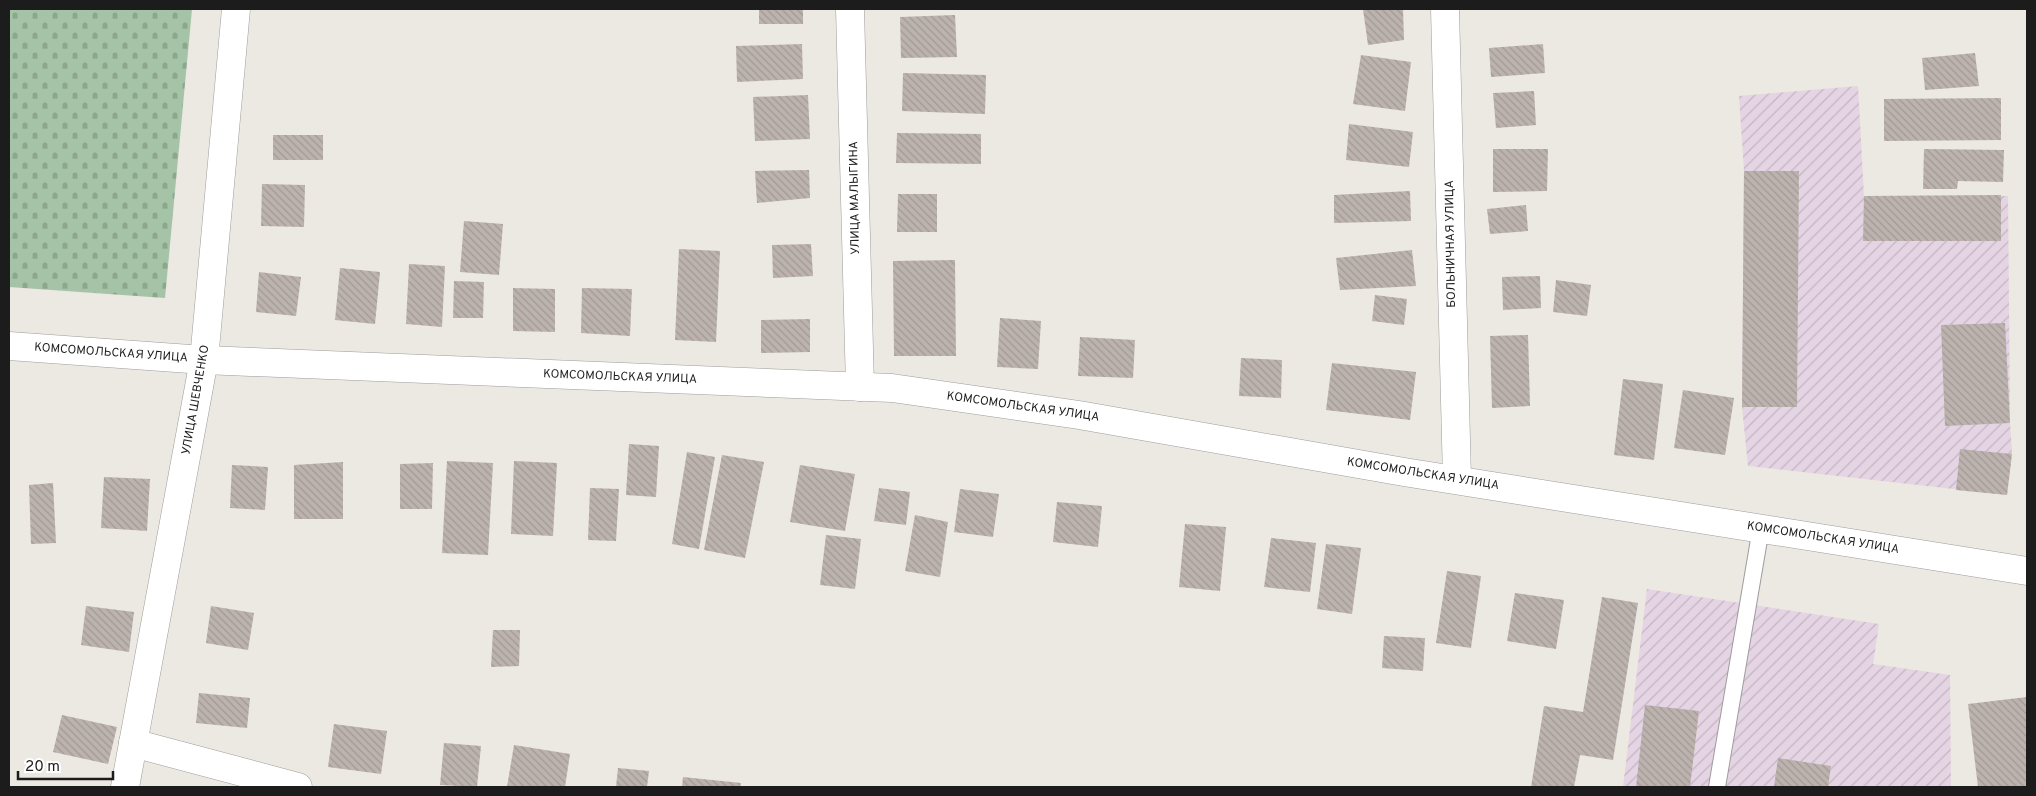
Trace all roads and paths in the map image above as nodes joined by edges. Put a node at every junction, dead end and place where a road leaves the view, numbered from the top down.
1 (236, 9) edge
2 (850, 9) edge
3 (1446, 9) edge
4 (9, 346) edge
5 (204, 360) junction
6 (860, 387) junction
7 (1457, 479) junction
8 (1761, 528) junction
9 (2027, 571) edge
10 (134, 743) junction
11 (125, 787) edge
12 (298, 787) edge
13 (1717, 787) edge

1 - 5 street, УЛИЦА ШЕВЧЕНКО
2 - 6 street, УЛИЦА МАЛЫГИНА
3 - 7 street, БОЛЬНИЧНАЯ УЛИЦА
4 - 5 street, КОМСОМОЛЬСКАЯ УЛИЦА
5 - 6 street, КОМСОМОЛЬСКАЯ УЛИЦА
5 - 10 street, УЛИЦА ШЕВЧЕНКО
6 - 7 street, КОМСОМОЛЬСКАЯ УЛИЦА
7 - 8 street, КОМСОМОЛЬСКАЯ УЛИЦА
8 - 9 street, КОМСОМОЛЬСКАЯ УЛИЦА
8 - 13 lane
10 - 11 street, УЛИЦА ШЕВЧЕНКО
10 - 12 street

